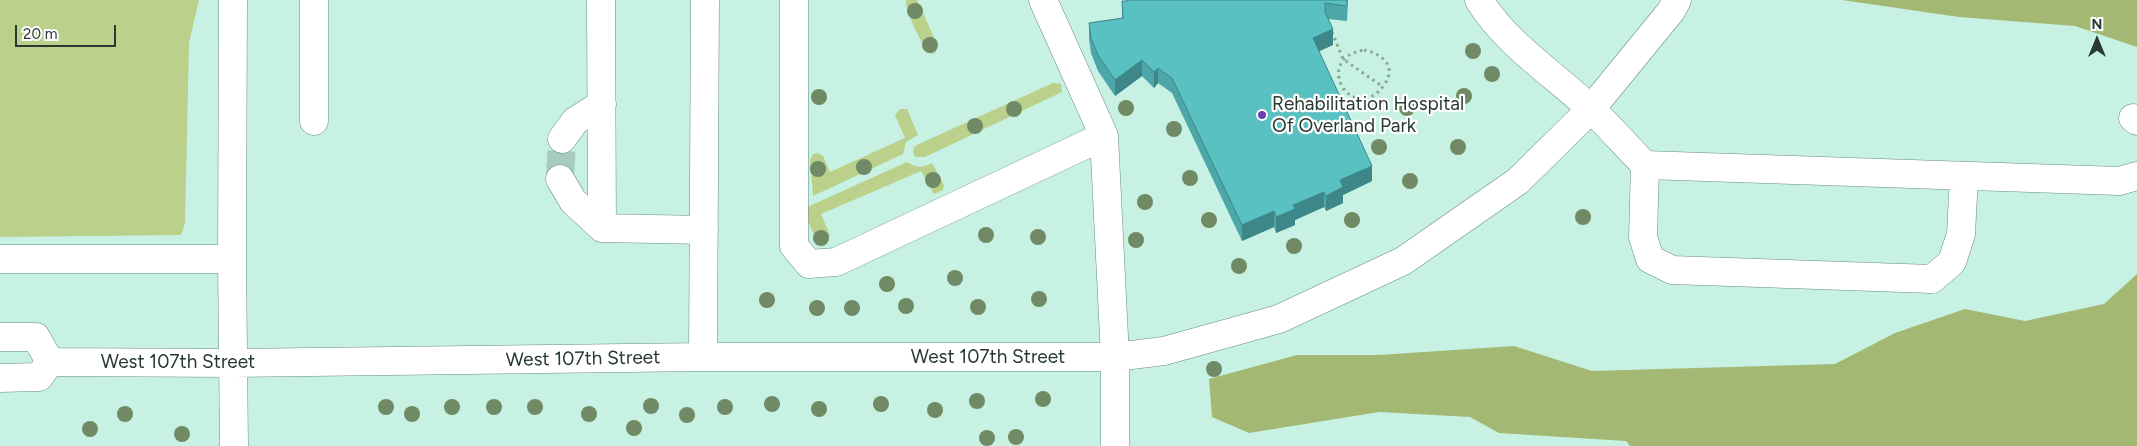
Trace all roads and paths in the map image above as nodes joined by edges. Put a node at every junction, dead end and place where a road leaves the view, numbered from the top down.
1 (233, 0) edge
2 (314, 0) edge
3 (601, 0) edge
4 (704, 0) edge
5 (794, 0) edge
6 (1043, 0) edge
7 (1479, 0) edge
8 (1677, 0) edge
9 (1330, 28) edge
10 (1343, 58) junction
11 (1383, 87) junction
12 (602, 104) junction
13 (1591, 109) junction
14 (314, 121) dead end
15 (1104, 136) junction
16 (562, 139) tunnel mouth
17 (1645, 165) junction
18 (1964, 176) junction
19 (2137, 176) edge
20 (560, 178) tunnel mouth
21 (602, 228) junction
22 (704, 230) junction
23 (0, 259) edge
24 (232, 259) junction
25 (0, 337) edge
26 (703, 357) junction
27 (1115, 357) junction
28 (50, 362) junction
29 (233, 363) junction
30 (0, 378) edge
31 (234, 446) edge
32 (1115, 446) edge

1 - 24 street
2 - 14 street
3 - 12 street
4 - 22 street
5 - 15 street
6 - 15 street
7 - 13 street
8 - 13 street, West 107th Street
9 - 10 path
10 - 11 path
10 - 11 path
10 - 11 path
12 - 16 street
12 - 21 street
13 - 17 street
13 - 27 street, West 107th Street
15 - 27 street
17 - 18 street
17 - 18 street
18 - 19 street
20 - 21 street
21 - 22 street
22 - 26 street
23 - 24 street
24 - 29 street
25 - 28 street
26 - 27 street, West 107th Street
26 - 29 street, West 107th Street
27 - 32 street
28 - 29 street, West 107th Street
28 - 30 street
29 - 31 street

